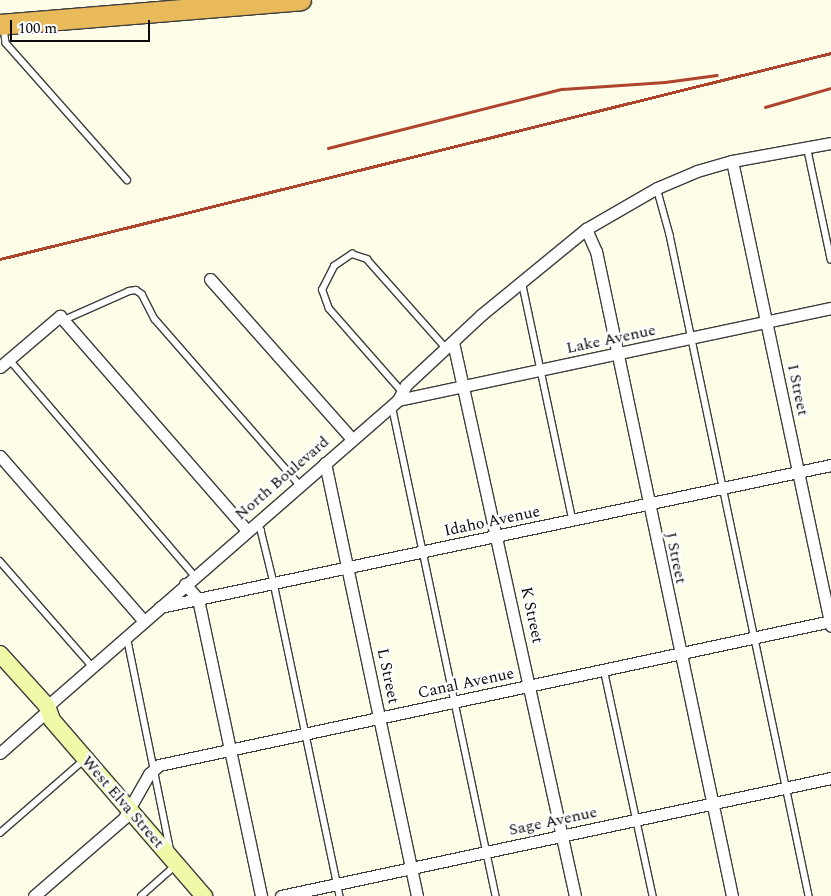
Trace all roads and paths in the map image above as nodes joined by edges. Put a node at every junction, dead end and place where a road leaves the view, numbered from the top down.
1 (301, 0) edge
2 (144, 6) edge
3 (2, 25) edge
4 (831, 143) edge
5 (807, 146) junction
6 (732, 162) junction
7 (127, 180) dead end
8 (657, 188) junction
9 (586, 229) junction
10 (831, 259) edge
11 (210, 278) dead end
12 (522, 281) junction
13 (831, 308) edge
14 (62, 318) junction
15 (767, 322) junction
16 (691, 338) junction
17 (450, 345) junction
18 (616, 354) junction
19 (9, 359) junction
20 (0, 367) edge
21 (541, 370) junction
22 (466, 386) junction
23 (397, 398) junction
24 (352, 439) junction
25 (0, 456) edge
26 (325, 463) junction
27 (831, 464) edge
28 (798, 472) junction
29 (300, 485) junction
30 (722, 488) junction
31 (648, 504) junction
32 (573, 520) junction
33 (251, 526) junction
34 (498, 536) junction
35 (423, 552) junction
36 (0, 561) edge
37 (348, 568) junction
38 (195, 576) junction
39 (274, 583) junction
40 (185, 584) junction
41 (198, 599) junction
42 (159, 607) junction
43 (144, 621) junction
44 (831, 623) edge
45 (126, 636) junction
46 (755, 637) junction
47 (679, 653) junction
48 (0, 654) edge
49 (92, 666) junction
50 (604, 669) junction
51 (530, 686) junction
52 (456, 701) junction
53 (47, 706) junction
54 (380, 717) junction
55 (305, 733) junction
56 (230, 749) junction
57 (0, 752) edge
58 (86, 759) junction
59 (156, 766) junction
60 (831, 778) edge
61 (788, 787) junction
62 (712, 804) junction
63 (129, 808) junction
64 (637, 819) junction
65 (0, 833) edge
66 (562, 836) junction
67 (486, 852) junction
68 (175, 862) junction
69 (411, 868) junction
70 (337, 884) junction
71 (34, 896) edge
72 (141, 896) edge
73 (204, 896) edge
74 (261, 896) edge
75 (281, 896) edge
76 (340, 896) edge
77 (417, 896) edge
78 (496, 896) edge
79 (575, 896) edge
80 (653, 896) edge
81 (732, 896) edge
82 (809, 896) edge

1 - 2 highway
2 - 3 highway
3 - 7 lane
4 - 5 street, North Boulevard
5 - 6 street, North Boulevard
5 - 10 lane
6 - 8 street, North Boulevard
6 - 15 street, I Street
8 - 9 street, North Boulevard
8 - 16 lane
9 - 12 street, North Boulevard
9 - 18 street, J Street
11 - 24 street
12 - 17 street, North Boulevard
12 - 21 lane
13 - 15 street, Lake Avenue
14 - 19 street
14 - 29 lane
14 - 33 street
15 - 16 street, Lake Avenue
15 - 28 street, I Street
16 - 18 street, Lake Avenue
16 - 30 lane
17 - 22 street, K Street
17 - 23 street, North Boulevard
17 - 23 lane
18 - 21 street, Lake Avenue
18 - 31 street, J Street
19 - 20 street
19 - 38 lane
21 - 22 street, Lake Avenue
21 - 32 lane
22 - 23 street, Lake Avenue
22 - 34 street, K Street
23 - 24 street, North Boulevard
23 - 35 lane
24 - 26 street, North Boulevard
25 - 43 street
26 - 29 street, North Boulevard
26 - 37 street, L Street
27 - 28 street, Idaho Avenue
28 - 30 street, Idaho Avenue
28 - 44 street, I Street
29 - 33 street, North Boulevard
30 - 31 street, Idaho Avenue
30 - 46 lane
31 - 32 street, Idaho Avenue
31 - 47 street, J Street
32 - 34 street, Idaho Avenue
33 - 38 street, North Boulevard
33 - 39 lane
34 - 35 street, Idaho Avenue
34 - 51 street, K Street
35 - 37 street, Idaho Avenue
35 - 52 lane
36 - 49 lane
37 - 39 street, Idaho Avenue
37 - 54 street, L Street
38 - 40 street, North Boulevard
39 - 41 street, Idaho Avenue
39 - 55 lane
40 - 41 street
40 - 42 street, North Boulevard
41 - 42 street, Idaho Avenue
41 - 56 street
42 - 43 street, North Boulevard
43 - 45 street, North Boulevard
44 - 46 street, Canal Avenue
45 - 49 street, North Boulevard
45 - 59 lane
46 - 47 street, Canal Avenue
46 - 61 lane
47 - 50 street, Canal Avenue
47 - 62 street, J Street
48 - 53 street, West Elva Street
49 - 53 street, North Boulevard
50 - 51 street, Canal Avenue
50 - 64 lane
51 - 52 street, Canal Avenue
51 - 66 street, K Street
52 - 54 street, Canal Avenue
52 - 67 lane
53 - 57 street, North Boulevard
53 - 58 street, West Elva Street
54 - 55 street, Canal Avenue
54 - 69 street, L Street
55 - 56 street, Canal Avenue
55 - 70 lane
56 - 59 street, Canal Avenue
56 - 74 street
58 - 63 street, West Elva Street
58 - 65 lane
59 - 63 street
59 - 68 lane
60 - 61 street, Sage Avenue
61 - 62 street, Sage Avenue
61 - 82 lane
62 - 64 street, Sage Avenue
62 - 81 street, J Street
63 - 68 street, West Elva Street
63 - 71 street
64 - 66 street, Sage Avenue
64 - 80 lane
66 - 67 street, Sage Avenue
66 - 79 street, K Street
67 - 69 street, Sage Avenue
67 - 78 lane
68 - 72 lane
68 - 73 street, West Elva Street
69 - 70 street, Sage Avenue
69 - 77 street, L Street
70 - 75 street, Sage Avenue
70 - 76 lane

